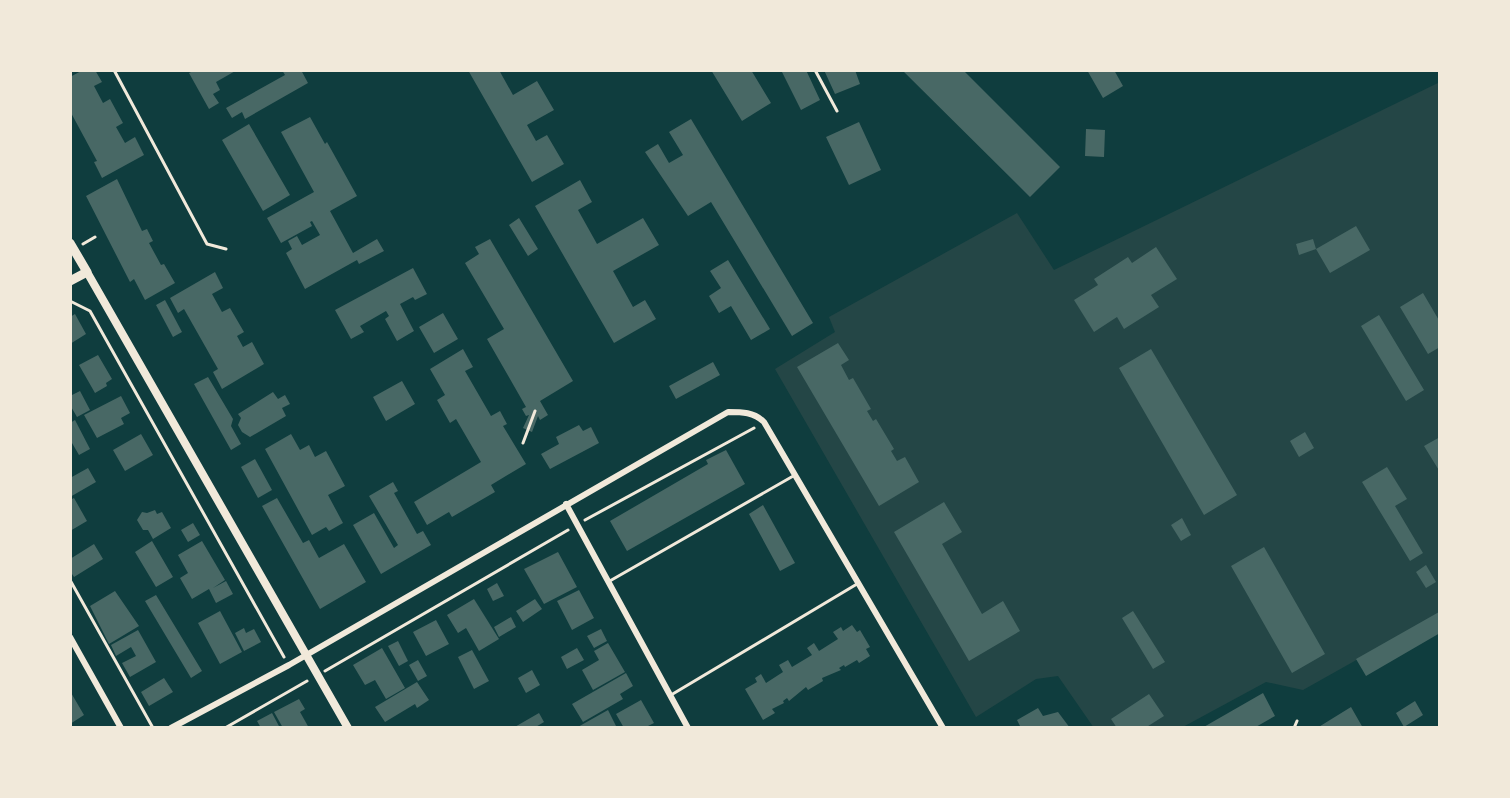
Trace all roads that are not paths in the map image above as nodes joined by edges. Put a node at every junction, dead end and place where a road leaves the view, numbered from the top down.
1 (815, 70) edge
2 (837, 111) dead end
3 (70, 243) edge
4 (87, 272) junction
5 (70, 281) edge
6 (795, 475) junction
7 (566, 504) junction
8 (607, 583) junction
9 (858, 583) junction
10 (70, 637) edge
11 (307, 655) junction
12 (671, 695) junction
13 (121, 728) edge
14 (171, 728) edge
15 (348, 728) edge
16 (688, 728) edge
17 (943, 728) edge

1 - 2 lane
3 - 4 main road
4 - 5 main road
4 - 11 street
6 - 7 street
6 - 8 lane
6 - 9 street
7 - 8 street
7 - 11 street
8 - 12 street
9 - 12 lane
9 - 17 street
10 - 13 street
11 - 14 street
11 - 15 street
12 - 16 street

